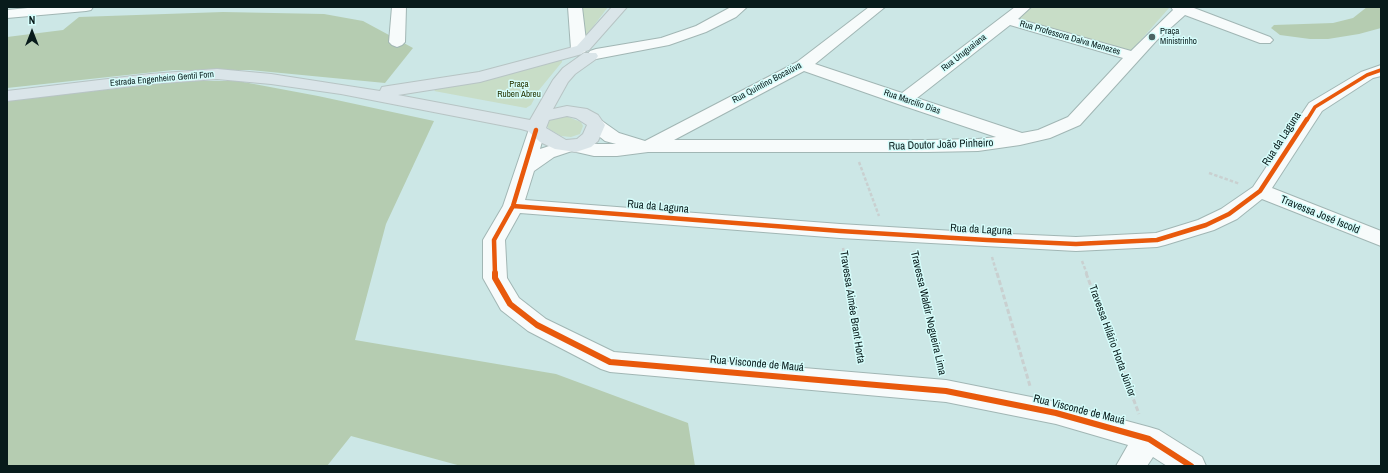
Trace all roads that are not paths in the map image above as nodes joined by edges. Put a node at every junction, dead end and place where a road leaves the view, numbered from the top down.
1 (86, 7) edge
2 (399, 7) edge
3 (575, 7) edge
4 (620, 7) edge
5 (740, 7) edge
6 (878, 7) edge
7 (1024, 7) edge
8 (1183, 8) edge
9 (7, 14) edge
10 (1007, 20) junction
11 (1265, 40) dead end
12 (397, 42) dead end
13 (585, 51) junction
14 (1132, 56) junction
15 (803, 65) junction
16 (1381, 70) edge
17 (341, 89) junction
18 (554, 90) junction
19 (387, 92) junction
20 (7, 96) edge
21 (904, 100) junction
22 (567, 111) junction
23 (539, 123) junction
24 (596, 125) junction
25 (1020, 139) junction
26 (572, 146) junction
27 (645, 146) junction
28 (526, 167) junction
29 (1251, 188) junction
30 (512, 206) junction
31 (1381, 239) edge
32 (1149, 439) junction
33 (1131, 466) edge
34 (1191, 466) edge

1 - 9 street
2 - 12 street
3 - 13 street
4 - 13 main road
5 - 13 street
6 - 15 street, Rua Quintino Bocaiúva
7 - 10 street, Rua Uruguaiana
8 - 11 street
8 - 14 street, Rua Doutor João Pinheiro
10 - 14 street, Rua Professora Dalva Menezes
10 - 21 street, Rua Uruguaiana
13 - 18 main road, Rua Visconde de Mauá
13 - 19 main road
14 - 25 street, Rua Doutor João Pinheiro
15 - 21 street, Rua Marcílio Dias
15 - 27 street, Rua Quintino Bocaiúva
16 - 29 street, Rua da Laguna
17 - 19 main road, Estrada Engenheiro Gentil Forn
17 - 20 main road, Estrada Engenheiro Gentil Forn
17 - 23 main road, Estrada Engenheiro Gentil Forn
18 - 22 main road
18 - 23 main road, Rua Visconde de Mauá
19 - 23 main road, Estrada Engenheiro Gentil Forn
21 - 25 street, Rua Marcílio Dias
22 - 23 main road
22 - 24 main road
23 - 26 main road
23 - 28 street, Rua Visconde de Mauá
24 - 26 main road
24 - 27 street, Rua Doutor João Pinheiro
25 - 27 street, Rua Doutor João Pinheiro
26 - 27 street, Rua Doutor João Pinheiro
26 - 28 street
28 - 30 street, Rua Visconde de Mauá
29 - 30 street, Rua da Laguna
29 - 31 street, Travessa José Iscold
30 - 32 street, Rua Visconde de Mauá
32 - 33 street
32 - 34 street, Rua Visconde de Mauá

